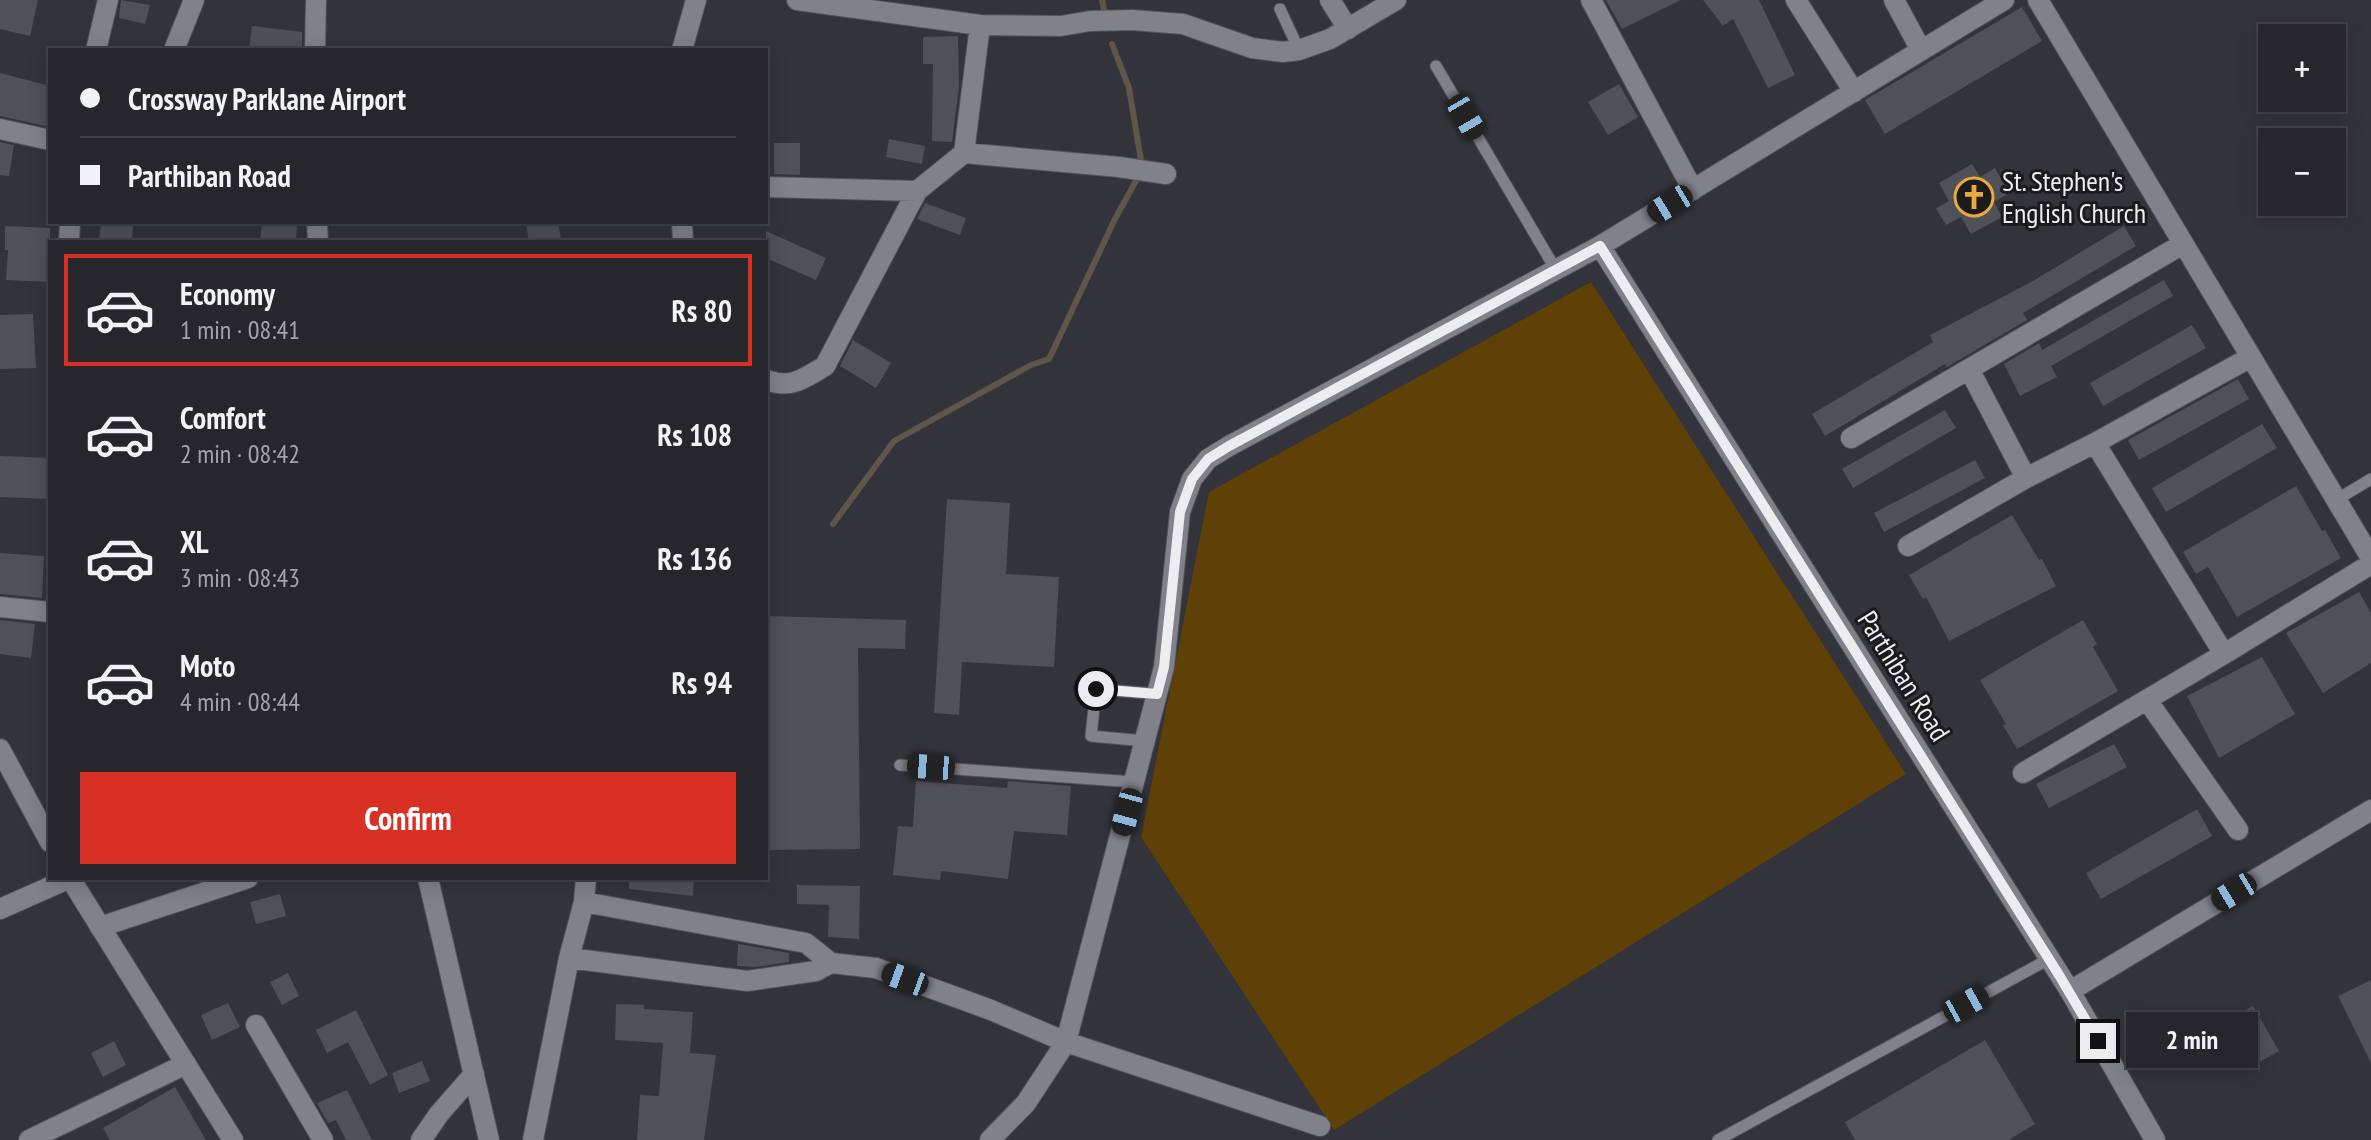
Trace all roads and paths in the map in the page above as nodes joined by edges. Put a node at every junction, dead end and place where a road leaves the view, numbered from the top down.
1 (108, 0) edge
2 (194, 0) edge
3 (316, 0) edge
4 (696, 0) edge
5 (797, 0) edge
6 (1085, 0) edge
7 (1330, 0) edge
8 (1396, 0) edge
9 (1591, 0) edge
10 (1796, 0) edge
11 (1894, 0) edge
12 (2004, 0) edge
13 (2038, 0) edge
14 (1280, 9) dead end
15 (1090, 21) junction
16 (980, 25) junction
17 (1348, 29) junction
18 (96, 48) edge
19 (175, 48) edge
20 (315, 48) edge
21 (683, 48) edge
22 (1299, 50) junction
23 (1921, 50) junction
24 (1436, 66) dead end
25 (1854, 92) junction
26 (0, 129) edge
27 (48, 140) edge
28 (964, 153) junction
29 (1166, 174) dead end
30 (768, 187) edge
31 (1693, 190) junction
32 (917, 191) junction
33 (2183, 244) junction
34 (1600, 246) junction
35 (1556, 270) junction
36 (2251, 357) junction
37 (1969, 369) junction
38 (768, 381) edge
39 (1851, 438) dead end
40 (2095, 443) junction
41 (2026, 478) junction
42 (2371, 479) edge
43 (2336, 500) junction
44 (1908, 546) dead end
45 (2371, 561) edge
46 (0, 607) edge
47 (48, 612) edge
48 (2224, 654) junction
49 (1157, 694) junction
50 (2147, 700) junction
51 (1145, 741) junction
52 (0, 749) edge
53 (900, 765) dead end
54 (2023, 773) dead end
55 (1134, 782) junction
56 (2371, 810) edge
57 (2238, 830) dead end
58 (48, 834) edge
59 (65, 880) edge
60 (71, 880) edge
61 (242, 880) edge
62 (428, 880) edge
63 (586, 880) edge
64 (584, 902) junction
65 (0, 909) edge
66 (100, 927) junction
67 (569, 958) junction
68 (2049, 959) junction
69 (831, 963) junction
70 (2070, 991) junction
71 (256, 1025) dead end
72 (1066, 1042) junction
73 (186, 1064) junction
74 (474, 1074) junction
75 (1320, 1126) dead end
76 (996, 1139) edge
77 (29, 1140) edge
78 (233, 1140) edge
79 (323, 1140) edge
80 (421, 1140) edge
81 (489, 1140) edge
82 (533, 1140) edge
83 (1718, 1140) edge
84 (2155, 1140) edge

1 - 18 street
2 - 19 street
3 - 20 street
4 - 21 street
5 - 16 street
6 - 15 street
7 - 17 street
8 - 17 street
9 - 31 street
10 - 25 street
11 - 23 street
12 - 23 street
13 - 33 street
14 - 22 lane
15 - 16 street
15 - 22 street
16 - 28 street
17 - 22 street
23 - 25 street
24 - 35 lane
25 - 31 street
26 - 27 street
28 - 29 street
28 - 32 street
30 - 32 street
31 - 34 street
32 - 38 street
33 - 36 street
33 - 37 street
34 - 35 street
34 - 68 street, Parthiban Road
35 - 49 street
36 - 40 street
36 - 43 street
37 - 39 street
37 - 41 street
40 - 41 street
40 - 48 street
41 - 44 street
42 - 43 lane
43 - 45 street
45 - 48 street
46 - 47 street
48 - 50 street
49 - 51 street
49 - 51 lane
50 - 54 street
50 - 57 street
51 - 55 street
52 - 58 street
53 - 55 lane
55 - 72 street
56 - 70 street
59 - 65 street
60 - 66 street
61 - 66 street
62 - 74 street
63 - 64 street
64 - 67 street
64 - 69 street
66 - 73 street
67 - 69 street
67 - 82 street
68 - 70 street, Parthiban Road
68 - 83 lane
69 - 72 street
70 - 84 street, Parthiban Road
71 - 79 street
72 - 75 street
72 - 76 street
73 - 77 street
73 - 78 street
74 - 80 street
74 - 81 street

